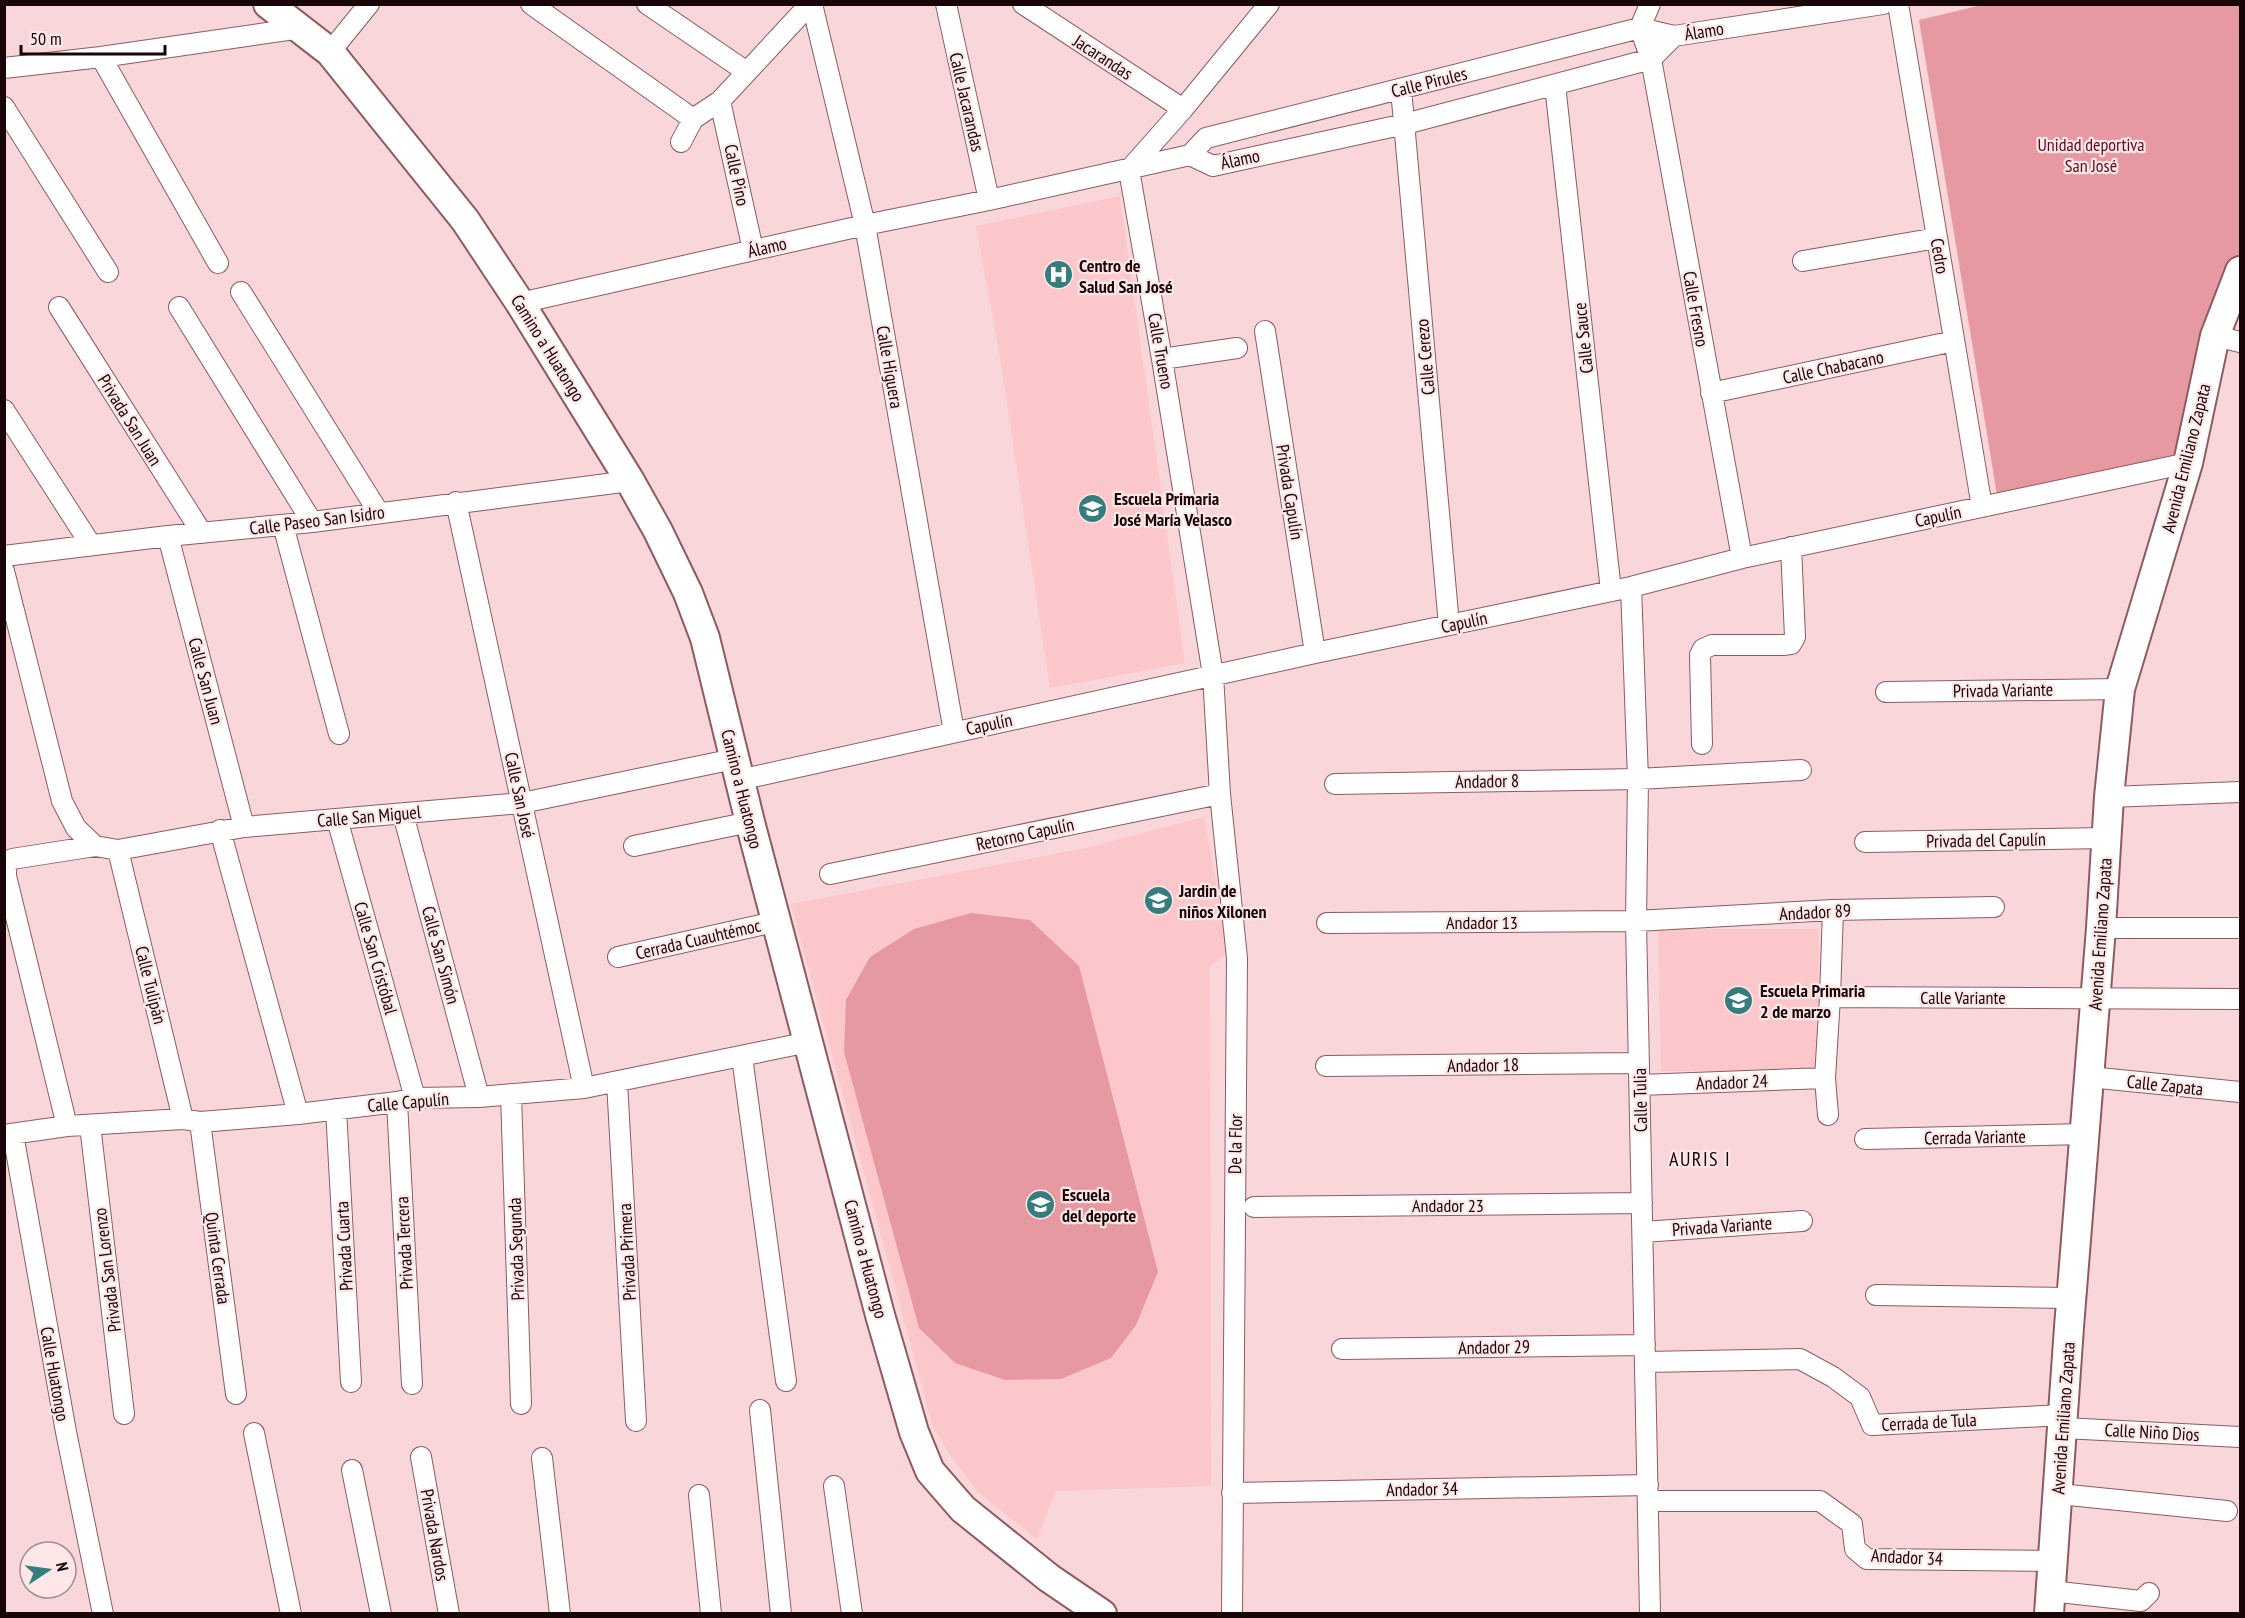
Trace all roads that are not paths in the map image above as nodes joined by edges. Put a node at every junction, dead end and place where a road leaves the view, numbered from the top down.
1 (268, 4) edge
2 (369, 4) edge
3 (531, 4) edge
4 (647, 4) edge
5 (811, 4) edge
6 (946, 4) edge
7 (1023, 4) edge
8 (1269, 4) edge
9 (1650, 4) edge
10 (1883, 4) edge
11 (1898, 4) edge
12 (301, 28) junction
13 (1640, 28) junction
14 (1674, 36) junction
15 (330, 52) junction
16 (101, 57) junction
17 (1651, 59) junction
18 (4, 68) edge
19 (747, 72) junction
20 (1555, 85) junction
21 (1401, 89) junction
22 (720, 100) junction
23 (4, 106) edge
24 (1183, 109) junction
25 (693, 119) junction
26 (1405, 124) junction
27 (681, 142) dead end
28 (1190, 155) junction
29 (1129, 170) junction
30 (989, 200) junction
31 (865, 225) junction
32 (1937, 238) junction
33 (753, 250) junction
34 (1803, 261) dead end
35 (218, 264) dead end
36 (2241, 271) edge
37 (108, 272) dead end
38 (241, 292) dead end
39 (520, 303) junction
40 (58, 307) dead end
41 (179, 307) dead end
42 (1265, 331) dead end
43 (2228, 339) edge
44 (1954, 341) junction
45 (1237, 348) dead end
46 (1162, 359) junction
47 (1712, 393) junction
48 (4, 410) edge
49 (2188, 463) junction
50 (630, 481) junction
51 (456, 502) junction
52 (1982, 507) junction
53 (378, 513) junction
54 (312, 522) junction
55 (283, 525) junction
56 (202, 533) junction
57 (168, 536) junction
58 (91, 545) junction
59 (1791, 547) junction
60 (4, 556) edge
61 (1742, 558) junction
62 (4, 571) edge
63 (1631, 587) junction
64 (1611, 591) junction
65 (1449, 625) junction
66 (1315, 653) junction
67 (1213, 675) junction
68 (2121, 689) junction
69 (1886, 692) dead end
70 (954, 732) junction
71 (339, 734) dead end
72 (1702, 744) dead end
73 (737, 769) junction
74 (1801, 770) dead end
75 (1638, 779) junction
76 (1335, 784) dead end
77 (2241, 792) edge
78 (1220, 794) junction
79 (2109, 797) junction
80 (522, 804) junction
81 (403, 814) junction
82 (337, 819) junction
83 (750, 822) junction
84 (244, 826) junction
85 (220, 830) junction
86 (2107, 838) junction
87 (1865, 842) dead end
88 (95, 846) junction
89 (634, 846) dead end
90 (118, 850) junction
91 (830, 874) dead end
92 (1994, 907) dead end
93 (1833, 910) junction
94 (778, 921) junction
95 (1636, 921) junction
96 (1327, 923) dead end
97 (2101, 928) junction
98 (2241, 928) edge
99 (618, 957) dead end
100 (1830, 997) junction
101 (2096, 997) junction
102 (2241, 999) edge
103 (809, 1042) junction
104 (742, 1057) junction
105 (1639, 1063) junction
106 (1326, 1066) dead end
107 (2089, 1077) junction
108 (1825, 1078) junction
109 (617, 1082) junction
110 (1640, 1085) junction
111 (584, 1088) junction
112 (2241, 1092) edge
113 (511, 1094) junction
114 (479, 1096) junction
115 (406, 1100) junction
116 (336, 1109) junction
117 (298, 1114) junction
118 (1828, 1115) dead end
119 (192, 1121) junction
120 (90, 1125) junction
121 (67, 1126) junction
122 (2085, 1134) junction
123 (9, 1135) edge
124 (1865, 1139) dead end
125 (1642, 1203) junction
126 (1254, 1206) dead end
127 (1802, 1221) dead end
128 (1643, 1232) junction
129 (1876, 1295) dead end
130 (2071, 1298) junction
131 (1342, 1349) dead end
132 (1645, 1353) junction
133 (786, 1381) dead end
134 (351, 1382) dead end
135 (412, 1384) dead end
136 (236, 1394) dead end
137 (521, 1404) dead end
138 (760, 1410) dead end
139 (124, 1414) dead end
140 (636, 1421) dead end
141 (2063, 1421) junction
142 (254, 1432) dead end
143 (2241, 1437) edge
144 (421, 1457) dead end
145 (542, 1458) dead end
146 (352, 1470) dead end
147 (834, 1486) dead end
148 (1232, 1493) junction
149 (1648, 1493) junction
150 (2059, 1494) junction
151 (699, 1495) dead end
152 (2227, 1511) dead end
153 (2052, 1561) junction
154 (2149, 1593) dead end
155 (2050, 1602) edge
156 (103, 1614) edge
157 (291, 1614) edge
158 (381, 1614) edge
159 (449, 1614) edge
160 (560, 1614) edge
161 (711, 1614) edge
162 (781, 1614) edge
163 (852, 1614) edge
164 (1102, 1614) edge
165 (1232, 1614) edge
166 (1650, 1614) edge

1 - 12 main road, Camino a Huatongo
2 - 15 street
3 - 25 street
4 - 19 street
5 - 19 street
5 - 31 street, Calle Higuera
6 - 30 street, Calle Jacarandas
7 - 24 street, Jacarandas
8 - 24 street
9 - 13 street
10 - 14 street, Álamo
11 - 32 street, Cedro
12 - 15 main road, Camino a Huatongo
12 - 16 street
13 - 14 street, Calle Pirules
13 - 17 street, Calle Fresno
13 - 21 street, Calle Pirules
14 - 17 street, Álamo
15 - 39 main road, Camino a Huatongo
16 - 18 street
16 - 35 street
17 - 20 street, Álamo
17 - 47 street, Calle Fresno
19 - 22 street
20 - 26 street, Álamo
20 - 64 street, Calle Sauce
21 - 26 street, Calle Cerezo
21 - 28 street, Calle Pirules
22 - 25 street
22 - 33 street, Calle Pino
23 - 37 street
24 - 29 street
25 - 27 street
26 - 28 street, Álamo
26 - 65 street, Calle Cerezo
28 - 29 street, Álamo
29 - 30 street, Álamo
29 - 46 street, Calle Trueno
30 - 31 street, Álamo
31 - 33 street, Álamo
31 - 70 street, Calle Higuera
32 - 34 street
32 - 44 street, Cedro
33 - 39 street, Álamo
36 - 43 main road, Avenida Emiliano Zapata
38 - 53 street
39 - 50 main road, Camino a Huatongo
40 - 56 street, Privada San Juan
41 - 54 street
42 - 66 street, Privada Capulín
43 - 49 main road, Avenida Emiliano Zapata
44 - 47 street, Calle Chabacano
44 - 52 street, Cedro
45 - 46 street
46 - 67 street, Calle Trueno
47 - 61 street, Calle Fresno
48 - 58 street
49 - 52 street, Capulín
49 - 68 main road, Avenida Emiliano Zapata
50 - 51 street, Calle Paseo San Isidro
50 - 73 main road, Camino a Huatongo
51 - 53 street, Calle Paseo San Isidro
51 - 80 street, Calle San José
52 - 59 street, Capulín
53 - 54 street, Calle Paseo San Isidro
54 - 55 street, Calle Paseo San Isidro
55 - 56 street, Calle Paseo San Isidro
55 - 71 street
56 - 57 street, Calle Paseo San Isidro
57 - 58 street, Calle Paseo San Isidro
57 - 84 street, Calle San Juan
58 - 60 street, Calle Paseo San Isidro
59 - 61 street, Capulín
59 - 72 street
61 - 63 street, Capulín
62 - 88 street
63 - 64 street, Capulín
63 - 75 street, Calle Tulia
64 - 65 street, Capulín
65 - 66 street, Capulín
66 - 67 street, Capulín
67 - 70 street, Capulín
67 - 78 street, De la Flor
68 - 69 street, Privada Variante
68 - 79 main road, Avenida Emiliano Zapata
70 - 73 street, Capulín
73 - 80 street, Calle San Miguel
73 - 83 main road, Camino a Huatongo
74 - 75 street, Andador 8
75 - 76 street, Andador 8
75 - 95 street, Calle Tulia
77 - 79 street
78 - 91 street, Retorno Capulín
78 - 148 street, De la Flor
79 - 86 main road, Avenida Emiliano Zapata
80 - 81 street, Calle San Miguel
80 - 111 street, Calle San José
81 - 82 street, Calle San Miguel
81 - 114 street, Calle San Simón
82 - 84 street, Calle San Miguel
82 - 115 street, Calle San Cristóbal
83 - 89 street
83 - 94 main road, Camino a Huatongo
84 - 85 street, Calle San Miguel
85 - 90 street, Calle San Miguel
85 - 117 street
86 - 87 street, Privada del Capulín
86 - 97 main road, Avenida Emiliano Zapata
88 - 90 street, Calle San Miguel
88 - 121 street, Calle San Miguel
90 - 119 street, Calle Tulipán
92 - 93 street, Andador 89
93 - 95 street, Andador 89
93 - 100 street
94 - 99 street, Cerrada Cuauhtémoc
94 - 103 main road, Camino a Huatongo
95 - 96 street, Andador 13
95 - 105 street, Calle Tulia
97 - 98 street
97 - 101 main road, Avenida Emiliano Zapata
100 - 101 street, Calle Variante
100 - 108 street
101 - 102 street, Calle Variante
101 - 107 main road, Avenida Emiliano Zapata
103 - 104 street, Calle Capulín
103 - 164 main road, Camino a Huatongo
104 - 109 street, Calle Capulín
104 - 133 street
105 - 106 street, Andador 18
105 - 110 street, Calle Tulia
107 - 112 street, Calle Zapata
107 - 122 main road, Avenida Emiliano Zapata
108 - 110 street, Andador 24
108 - 118 street
109 - 111 street, Calle Capulín
109 - 140 street, Privada Primera
110 - 125 street, Calle Tulia
111 - 113 street, Calle Capulín
113 - 114 street, Calle Capulín
113 - 137 street, Privada Segunda
114 - 115 street, Calle Capulín
115 - 116 street, Calle Capulín
115 - 135 street, Privada Tercera
116 - 117 street, Calle Capulín
116 - 134 street, Privada Cuarta
117 - 119 street, Calle Capulín
119 - 120 street, Calle Capulín
119 - 136 street, Quinta Cerrada
120 - 121 street, Calle Capulín
120 - 139 street, Privada San Lorenzo
121 - 123 street, Calle Capulín
122 - 124 street, Cerrada Variante
122 - 130 main road, Avenida Emiliano Zapata
123 - 156 street, Calle Huatongo
125 - 126 street, Andador 23
125 - 128 street, Calle Tulia
127 - 128 street, Privada Variante
128 - 132 street, Calle Tulia
129 - 130 street
130 - 141 main road, Avenida Emiliano Zapata
131 - 132 street, Andador 29
132 - 141 street, Cerrada de Tula
132 - 149 street, Calle Tulia
138 - 162 street
141 - 143 street, Calle Niño Dios
141 - 150 main road, Avenida Emiliano Zapata
142 - 157 street
144 - 159 street, Privada Nardos
145 - 160 street
146 - 158 street
147 - 163 street
148 - 149 street, Andador 34
148 - 165 street, De la Flor
149 - 153 street, Andador 34
149 - 166 street, Calle Tulia
150 - 152 street
150 - 153 main road, Avenida Emiliano Zapata
151 - 161 street
153 - 155 main road, Avenida Emiliano Zapata
154 - 155 street

